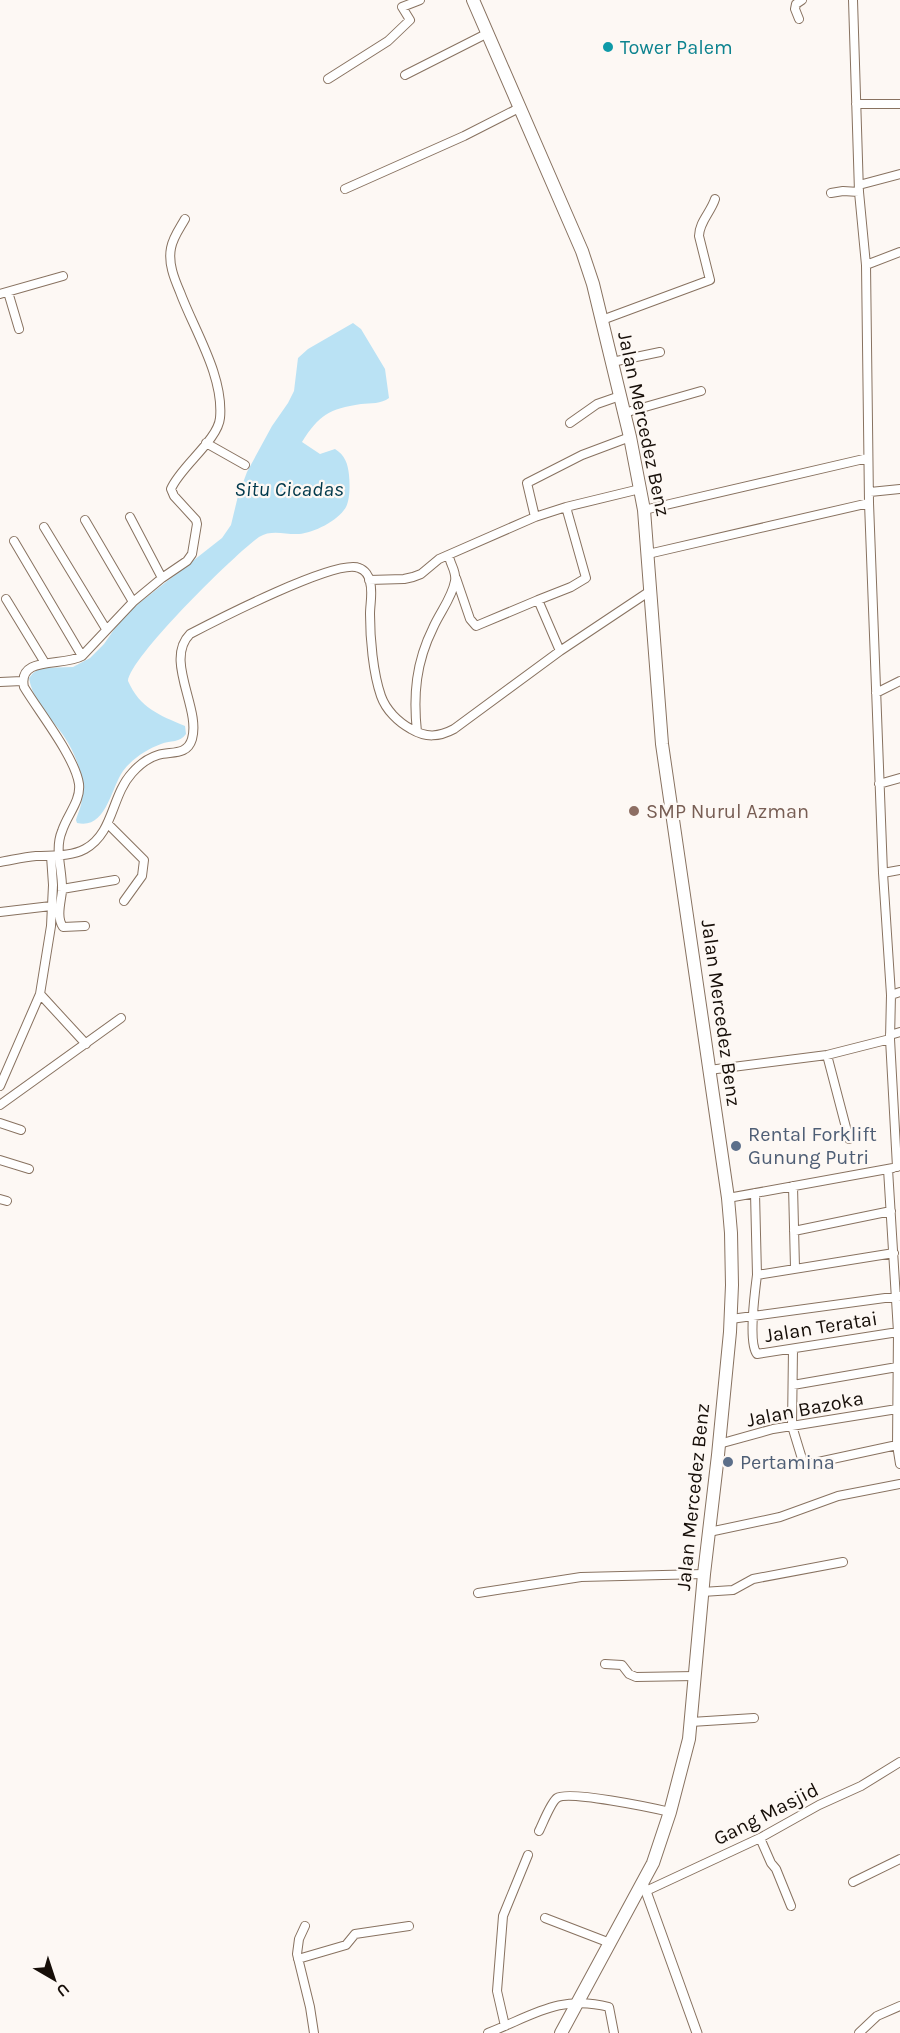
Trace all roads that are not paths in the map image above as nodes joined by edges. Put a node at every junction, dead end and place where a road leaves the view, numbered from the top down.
1 (420, 0) edge
2 (474, 0) edge
3 (802, 0) edge
4 (853, 0) edge
5 (799, 19) dead end
6 (488, 33) junction
7 (405, 75) dead end
8 (328, 79) dead end
9 (856, 104) junction
10 (900, 104) edge
11 (522, 107) junction
12 (900, 174) edge
13 (345, 189) dead end
14 (859, 189) junction
15 (831, 193) dead end
16 (715, 199) dead end
17 (185, 219) dead end
18 (900, 252) edge
19 (866, 265) junction
20 (63, 276) dead end
21 (4, 293) edge
22 (602, 320) junction
23 (19, 329) dead end
24 (660, 352) dead end
25 (612, 362) junction
26 (701, 391) dead end
27 (620, 396) junction
28 (624, 413) junction
29 (570, 423) dead end
30 (630, 437) junction
31 (206, 443) junction
32 (868, 458) junction
33 (245, 465) dead end
34 (640, 489) junction
35 (900, 489) edge
36 (870, 492) junction
37 (869, 503) junction
38 (566, 507) junction
39 (644, 510) junction
40 (130, 517) dead end
41 (535, 517) junction
42 (85, 520) dead end
43 (44, 527) dead end
44 (15, 542) dead end
45 (648, 554) junction
46 (449, 555) junction
47 (455, 576) junction
48 (162, 578) junction
49 (369, 580) junction
50 (650, 591) junction
51 (6, 599) dead end
52 (538, 600) junction
53 (133, 602) junction
54 (106, 629) junction
55 (560, 651) junction
56 (82, 656) junction
57 (45, 663) junction
58 (22, 681) junction
59 (900, 681) edge
60 (0, 682) edge
61 (876, 693) junction
62 (417, 732) junction
63 (900, 778) edge
64 (879, 784) junction
65 (108, 824) junction
66 (55, 856) junction
67 (0, 862) edge
68 (900, 870) edge
69 (883, 873) junction
70 (115, 880) dead end
71 (62, 890) junction
72 (124, 901) dead end
73 (51, 906) junction
74 (0, 912) edge
75 (85, 926) dead end
76 (900, 992) edge
77 (40, 994) junction
78 (891, 995) junction
79 (122, 1018) dead end
80 (900, 1032) edge
81 (890, 1037) junction
82 (86, 1044) junction
83 (827, 1055) junction
84 (709, 1070) junction
85 (0, 1086) edge
86 (0, 1105) edge
87 (0, 1123) edge
88 (21, 1130) dead end
89 (849, 1139) dead end
90 (0, 1160) edge
91 (898, 1166) edge
92 (888, 1168) junction
93 (29, 1169) dead end
94 (793, 1186) junction
95 (755, 1193) junction
96 (728, 1198) junction
97 (891, 1211) junction
98 (794, 1231) junction
99 (894, 1253) junction
100 (795, 1268) junction
101 (756, 1275) junction
102 (898, 1296) edge
103 (753, 1314) junction
104 (731, 1318) junction
105 (898, 1332) junction
106 (793, 1348) junction
107 (897, 1367) junction
108 (793, 1385) junction
109 (897, 1409) junction
110 (792, 1426) junction
111 (719, 1444) junction
112 (897, 1445) junction
113 (900, 1464) edge
114 (900, 1484) edge
115 (709, 1532) junction
116 (843, 1562) dead end
117 (704, 1574) junction
118 (702, 1592) junction
119 (478, 1593) dead end
120 (604, 1664) dead end
121 (695, 1676) junction
122 (754, 1718) dead end
123 (691, 1722) junction
124 (900, 1762) edge
125 (670, 1812) junction
126 (539, 1831) dead end
127 (760, 1838) junction
128 (528, 1855) dead end
129 (900, 1859) edge
130 (854, 1882) dead end
131 (644, 1887) junction
132 (791, 1906) dead end
133 (545, 1918) dead end
134 (305, 1926) dead end
135 (409, 1926) dead end
136 (610, 1943) junction
137 (298, 1959) junction
138 (579, 2002) junction
139 (900, 2006) edge
140 (505, 2026) junction
141 (314, 2033) edge
142 (488, 2033) edge
143 (561, 2033) edge
144 (614, 2033) edge
145 (697, 2033) edge
146 (860, 2033) edge

1 - 8 street
2 - 6 main road, Jalan Mercedez Benz
3 - 5 street
4 - 9 street
6 - 7 street
6 - 11 main road, Jalan Mercedez Benz
9 - 10 street
9 - 14 street
11 - 13 street
11 - 22 main road, Jalan Mercedez Benz
12 - 14 street
14 - 15 street
14 - 19 street
16 - 22 street
17 - 31 street
18 - 19 street
19 - 32 street
20 - 21 street
21 - 23 street
22 - 25 main road, Jalan Mercedez Benz
24 - 25 street
25 - 27 main road, Jalan Mercedez Benz
26 - 28 street
27 - 28 main road, Jalan Mercedez Benz
27 - 29 street
28 - 30 main road, Jalan Mercedez Benz
30 - 34 main road, Jalan Mercedez Benz
30 - 41 street
31 - 33 street
31 - 48 street
32 - 36 street
32 - 39 street
34 - 38 street
34 - 39 main road, Jalan Mercedez Benz
35 - 36 street
36 - 37 street
37 - 45 street
37 - 61 street
38 - 41 street
38 - 52 street
39 - 45 main road, Jalan Mercedez Benz
40 - 48 street
41 - 46 street
42 - 53 street
43 - 54 street
44 - 56 street
45 - 50 main road, Jalan Mercedez Benz
46 - 47 street
46 - 49 street
47 - 52 street
47 - 62 street
48 - 53 street
49 - 62 street
49 - 65 street
50 - 55 street
50 - 84 main road, Jalan Mercedez Benz
51 - 57 street
52 - 55 street
53 - 54 street
54 - 56 street
55 - 62 street
56 - 57 street
57 - 58 street
58 - 60 street
58 - 66 street
59 - 61 street
61 - 64 street
63 - 64 street
64 - 69 street
65 - 66 street
65 - 72 street
66 - 67 street
66 - 71 street
66 - 73 street
68 - 69 street
69 - 78 street
70 - 71 street
71 - 75 street
73 - 74 street
73 - 77 street
76 - 78 street
77 - 82 street
77 - 85 street
78 - 81 street
79 - 82 street
80 - 81 street
81 - 83 street
81 - 91 street
82 - 86 street
83 - 84 street
83 - 89 street
84 - 96 main road, Jalan Mercedez Benz
87 - 88 street
90 - 93 street
91 - 92 street
92 - 94 street
92 - 97 street
94 - 95 street
94 - 98 street
95 - 96 street
95 - 101 street, Jalan Teratai
96 - 104 main road, Jalan Mercedez Benz
97 - 98 street
97 - 99 street
98 - 100 street
99 - 100 street
99 - 102 street
100 - 101 street
101 - 103 street, Jalan Teratai
102 - 103 street
102 - 105 street
103 - 104 street
103 - 106 street, Jalan Teratai
104 - 111 main road, Jalan Mercedez Benz
105 - 106 street, Jalan Teratai
105 - 107 street
106 - 108 street
107 - 108 street
107 - 109 street
108 - 110 street
109 - 110 street, Jalan Bazoka
109 - 112 street
110 - 111 street, Jalan Bazoka
110 - 112 street
111 - 115 main road, Jalan Mercedez Benz
112 - 113 street
114 - 115 street
115 - 117 main road, Jalan Mercedez Benz
116 - 118 street
117 - 118 main road, Jalan Mercedez Benz
117 - 119 street
118 - 121 main road, Jalan Mercedez Benz
120 - 121 street
121 - 123 main road, Jalan Mercedez Benz
122 - 123 street
123 - 125 main road, Jalan Mercedez Benz
124 - 127 street, Gang Masjid
125 - 126 street
125 - 131 main road, Jalan Mercedez Benz
127 - 131 street, Gang Masjid
127 - 132 street
128 - 140 street
129 - 130 street
131 - 136 main road, Jalan Mercedez Benz
131 - 145 street
133 - 136 street
134 - 137 street
135 - 137 street
136 - 138 main road, Jalan Mercedez Benz
137 - 141 street
138 - 140 street
138 - 143 main road, Jalan Mercedez Benz
138 - 144 street
139 - 146 street
140 - 142 street

